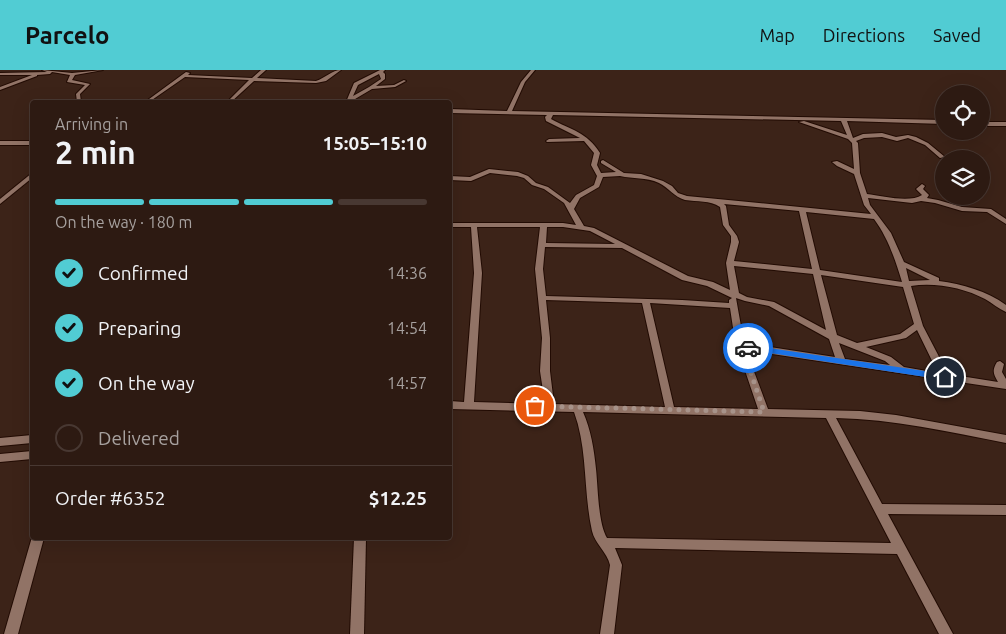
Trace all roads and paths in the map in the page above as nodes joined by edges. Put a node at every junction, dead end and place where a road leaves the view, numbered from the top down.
1 (101, 70) edge
2 (192, 70) edge
3 (264, 70) edge
4 (334, 70) edge
5 (338, 70) edge
6 (533, 70) edge
7 (381, 71) edge
8 (44, 72) edge
9 (0, 74) edge
10 (72, 74) junction
11 (184, 76) junction
12 (253, 78) junction
13 (404, 80) dead end
14 (371, 88) junction
15 (0, 89) edge
16 (79, 100) edge
17 (150, 100) edge
18 (231, 100) edge
19 (349, 100) edge
20 (351, 100) edge
21 (452, 110) edge
22 (509, 111) junction
23 (552, 113) junction
24 (795, 118) junction
25 (843, 119) junction
26 (935, 122) edge
27 (990, 124) edge
28 (1006, 124) edge
29 (587, 139) junction
30 (852, 139) junction
31 (549, 141) dead end
32 (0, 143) edge
33 (30, 143) edge
34 (936, 150) edge
35 (597, 155) junction
36 (603, 162) junction
37 (835, 162) dead end
38 (857, 173) junction
39 (600, 175) junction
40 (624, 175) junction
41 (30, 177) edge
42 (452, 178) edge
43 (30, 181) edge
44 (22, 183) junction
45 (922, 186) dead end
46 (864, 196) junction
47 (919, 199) junction
48 (716, 201) junction
49 (0, 202) edge
50 (572, 209) junction
51 (802, 210) junction
52 (876, 217) junction
53 (1006, 222) edge
54 (452, 224) edge
55 (474, 226) junction
56 (544, 226) junction
57 (581, 226) junction
58 (541, 245) junction
59 (625, 246) junction
60 (900, 263) junction
61 (730, 264) junction
62 (817, 272) junction
63 (941, 283) junction
64 (906, 284) junction
65 (734, 295) junction
66 (542, 298) junction
67 (645, 300) junction
68 (733, 306) junction
69 (1006, 309) edge
70 (919, 325) junction
71 (833, 337) junction
72 (742, 346) junction
73 (858, 346) junction
74 (841, 361) junction
75 (1000, 364) dead end
76 (901, 370) junction
77 (945, 377) junction
78 (1005, 387) edge
79 (452, 404) edge
80 (469, 405) junction
81 (550, 406) junction
82 (577, 408) junction
83 (670, 409) junction
84 (764, 412) junction
85 (829, 415) junction
86 (1006, 438) edge
87 (30, 440) edge
88 (0, 442) edge
89 (30, 455) edge
90 (0, 458) edge
91 (879, 509) junction
92 (1006, 510) edge
93 (37, 540) edge
94 (360, 540) edge
95 (604, 543) junction
96 (901, 549) junction
97 (11, 634) edge
98 (358, 634) edge
99 (607, 634) edge
100 (946, 634) edge

1 - 10 street
2 - 11 street
3 - 12 street
4 - 5 street
5 - 12 street
6 - 22 street
7 - 14 street
7 - 19 street
8 - 9 street
8 - 10 street
8 - 15 street
10 - 16 street
11 - 12 street
11 - 17 street
12 - 18 street
13 - 14 street
14 - 20 street
21 - 22 street
22 - 23 street
23 - 24 street
23 - 29 street
24 - 25 street
24 - 30 street
25 - 26 street
25 - 30 street
27 - 28 street
29 - 31 street
29 - 35 street
30 - 34 street
30 - 38 street
32 - 33 street
35 - 36 street
35 - 39 street
36 - 39 street
36 - 40 street
37 - 38 street
38 - 46 street
39 - 40 street
39 - 50 street
40 - 48 street
41 - 44 street
42 - 50 street
43 - 44 street
44 - 49 street
45 - 47 street
46 - 47 street
46 - 52 street
47 - 53 street
48 - 51 street
48 - 61 street
50 - 57 street
51 - 52 street
51 - 62 street
52 - 60 street
54 - 55 street
55 - 56 street
55 - 80 street
56 - 57 street
56 - 58 street
57 - 59 street
58 - 59 street
58 - 66 street
59 - 65 street
60 - 63 street
60 - 64 street
61 - 62 street
61 - 65 street
62 - 64 street
62 - 71 street
63 - 64 street
63 - 69 street
64 - 70 street
65 - 68 street
65 - 71 street
66 - 67 street
66 - 81 street
67 - 68 street
67 - 83 street
68 - 72 street
70 - 73 street
70 - 77 street
71 - 73 street
71 - 74 street
72 - 74 street
72 - 84 street
73 - 76 street
74 - 76 street
75 - 78 street
76 - 77 street
77 - 78 street
79 - 80 street
80 - 81 street
81 - 82 street
82 - 83 street
82 - 95 street
83 - 84 street
84 - 85 street
85 - 86 street
85 - 91 street
87 - 88 street
89 - 90 street
91 - 92 street
91 - 96 street
93 - 97 street
94 - 98 street
95 - 96 street
95 - 99 street
96 - 100 street

